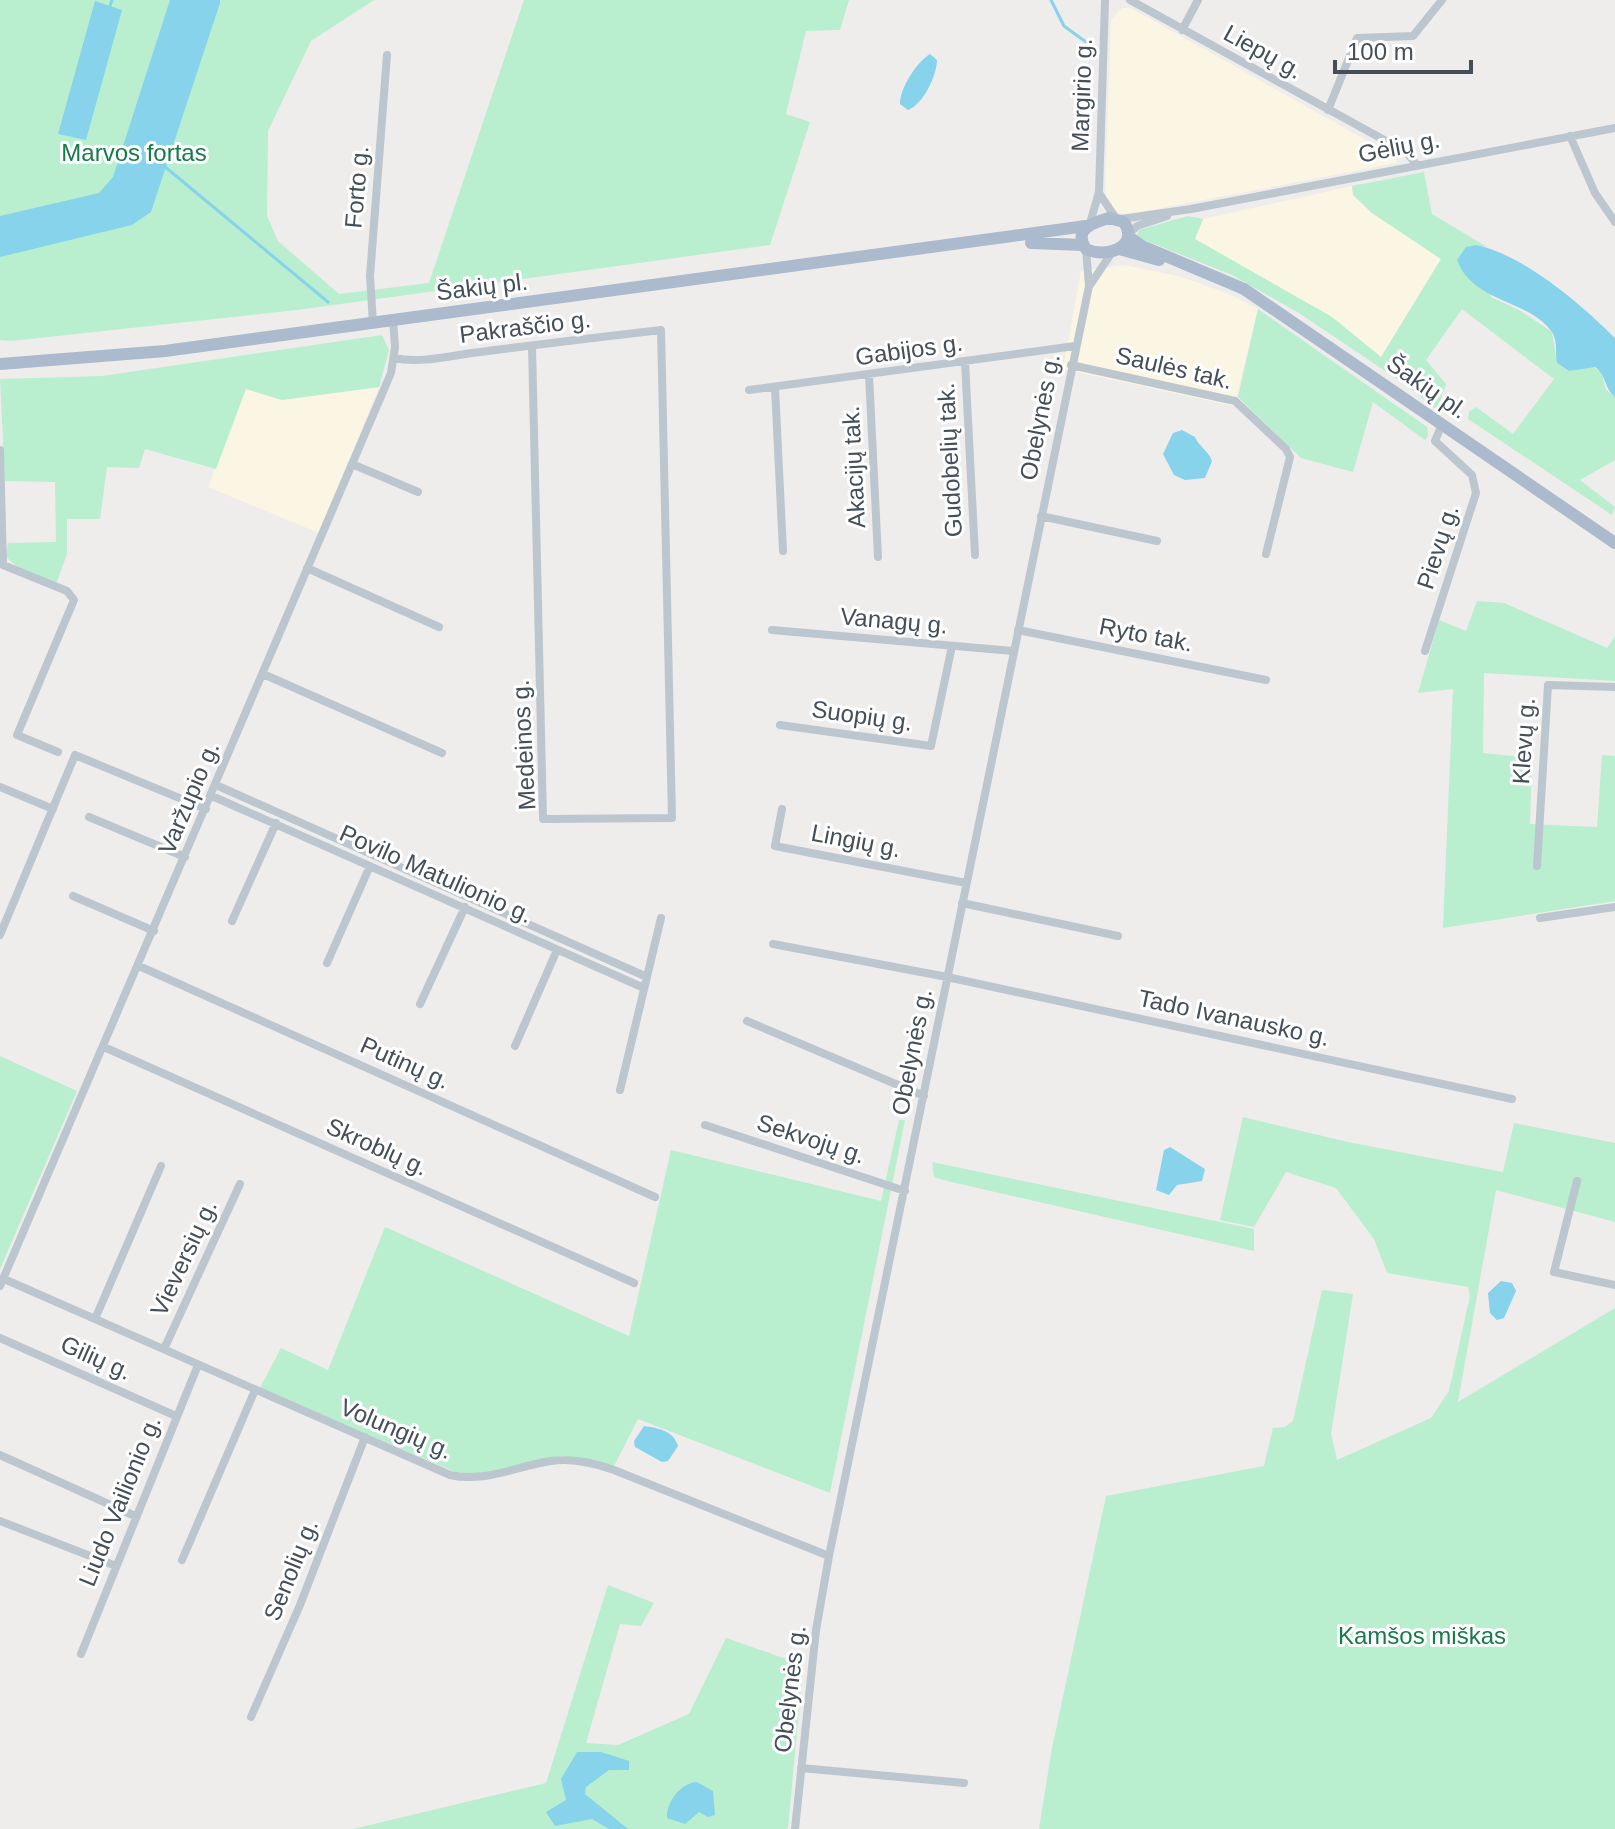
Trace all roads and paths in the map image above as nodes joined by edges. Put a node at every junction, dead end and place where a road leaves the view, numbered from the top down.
1 (1105, 0) edge
2 (1130, 0) edge
3 (1198, 0) edge
4 (1442, 0) edge
5 (1182, 30) junction
6 (387, 55) dead end
7 (1328, 110) junction
8 (1615, 128) edge
9 (1570, 136) junction
10 (1417, 165) junction
11 (1099, 192) junction
12 (1191, 209) junction
13 (1117, 218) junction
14 (1615, 222) edge
15 (1088, 225) junction
16 (1129, 235) junction
17 (969, 244) junction
18 (1085, 247) junction
19 (1116, 250) junction
20 (1211, 273) junction
21 (1089, 286) junction
22 (393, 320) junction
23 (373, 323) junction
24 (661, 330) joint
25 (532, 346) junction
26 (1075, 346) junction
27 (394, 358) junction
28 (965, 362) junction
29 (0, 364) edge
30 (1071, 365) junction
31 (869, 375) junction
32 (775, 388) junction
33 (749, 390) dead end
34 (1442, 424) junction
35 (0, 450) edge
36 (352, 464) junction
37 (418, 492) dead end
38 (1041, 516) junction
39 (1157, 541) dead end
40 (1615, 543) edge
41 (783, 551) dead end
42 (1266, 554) dead end
43 (975, 555) dead end
44 (878, 557) dead end
45 (307, 568) junction
46 (439, 627) dead end
47 (772, 630) dead end
48 (1018, 630) junction
49 (952, 646) junction
50 (1013, 651) junction
51 (1425, 651) dead end
52 (263, 674) junction
53 (1266, 680) dead end
54 (1615, 687) edge
55 (780, 725) dead end
56 (58, 752) dead end
57 (442, 753) dead end
58 (216, 785) junction
59 (0, 787) edge
60 (212, 796) junction
61 (53, 809) junction
62 (206, 809) junction
63 (782, 809) dead end
64 (280, 814) junction
65 (89, 817) dead end
66 (275, 824) junction
67 (185, 857) junction
68 (370, 866) junction
69 (1537, 866) dead end
70 (966, 883) junction
71 (73, 896) dead end
72 (469, 898) junction
73 (962, 903) junction
74 (1615, 907) edge
75 (464, 908) junction
76 (661, 918) dead end
77 (1540, 918) dead end
78 (232, 921) dead end
79 (154, 931) junction
80 (0, 935) edge
81 (1118, 936) dead end
82 (773, 944) dead end
83 (557, 950) junction
84 (327, 963) dead end
85 (139, 966) junction
86 (647, 977) junction
87 (947, 977) junction
88 (644, 988) junction
89 (420, 1004) dead end
90 (747, 1021) dead end
91 (515, 1046) dead end
92 (104, 1047) junction
93 (620, 1090) dead end
94 (924, 1096) junction
95 (1512, 1099) dead end
96 (705, 1125) dead end
97 (161, 1166) dead end
98 (1577, 1181) dead end
99 (240, 1184) dead end
100 (905, 1191) junction
101 (655, 1197) dead end
102 (2, 1282) edge
103 (634, 1283) dead end
104 (1612, 1285) edge
105 (95, 1319) junction
106 (0, 1338) edge
107 (164, 1349) junction
108 (198, 1365) junction
109 (255, 1390) junction
110 (176, 1416) junction
111 (365, 1437) junction
112 (0, 1455) edge
113 (135, 1516) junction
114 (0, 1521) edge
115 (829, 1556) junction
116 (182, 1560) dead end
117 (116, 1566) junction
118 (81, 1654) dead end
119 (251, 1717) dead end
120 (801, 1768) junction
121 (964, 1783) dead end
122 (795, 1829) edge

1 - 11 street, Margirio g.
2 - 5 street, Liepų g.
3 - 5 street
4 - 7 street
5 - 7 street, Liepų g.
6 - 23 street, Forto g.
7 - 10 street, Liepų g.
8 - 9 street, Gėlių g.
9 - 10 street, Gėlių g.
9 - 14 street
10 - 12 street, Gėlių g.
11 - 13 street
11 - 15 street, Margirio g.
12 - 13 street, Gėlių g.
12 - 16 street, Gėlių g.
13 - 15 main road
13 - 16 main road
15 - 17 main road, Šakių pl.
15 - 18 main road
16 - 19 main road
16 - 20 main road, Šakių pl.
17 - 18 main road, Šakių pl.
17 - 22 main road, Šakių pl.
18 - 19 main road
18 - 21 street, Obelynės g.
19 - 20 main road, Šakių pl.
19 - 21 street, Obelynės g.
20 - 34 main road, Šakių pl.
21 - 26 street, Obelynės g.
22 - 23 main road, Šakių pl.
22 - 27 street, Varžupio g.
23 - 29 main road, Šakių pl.
24 - 25 street, Pakraščio g.
24 - 25 street, Medeinos g.
25 - 27 street, Pakraščio g.
26 - 28 street, Gabijos g.
26 - 30 street, Obelynės g.
27 - 36 street, Varžupio g.
28 - 31 street, Gabijos g.
28 - 43 street, Gudobelių tak.
30 - 38 street, Obelynės g.
30 - 42 street, Saulės tak.
31 - 32 street, Gabijos g.
31 - 44 street, Akacijų tak.
32 - 33 street, Gabijos g.
32 - 41 street
34 - 40 main road, Šakių pl.
34 - 51 street, Pievų g.
35 - 56 street
36 - 37 street
36 - 45 street, Varžupio g.
38 - 39 street
38 - 48 street, Obelynės g.
45 - 46 street
45 - 52 street, Varžupio g.
47 - 49 street, Vanagų g.
48 - 50 street, Obelynės g.
48 - 53 street, Ryto tak.
49 - 50 street, Vanagų g.
49 - 55 street, Suopių g.
50 - 70 street, Obelynės g.
52 - 57 street
52 - 58 street, Varžupio g.
54 - 69 street, Klevų g.
58 - 60 street, Varžupio g.
58 - 64 street, Povilo Matulionio g.
59 - 61 street
60 - 62 street, Varžupio g.
60 - 66 street, Povilo Matulionio g.
61 - 62 street
61 - 80 street
62 - 67 street, Varžupio g.
63 - 70 street, Lingių g.
64 - 66 street
64 - 72 street, Povilo Matulionio g.
65 - 67 street
66 - 68 street, Povilo Matulionio g.
66 - 78 street
67 - 79 street, Varžupio g.
68 - 75 street, Povilo Matulionio g.
68 - 84 street
70 - 73 street, Obelynės g.
71 - 79 street
72 - 75 street
72 - 86 street, Povilo Matulionio g.
73 - 81 street
73 - 87 street, Obelynės g.
74 - 77 street
75 - 83 street, Povilo Matulionio g.
75 - 89 street
76 - 86 street
79 - 85 street, Varžupio g.
82 - 87 street, Tado Ivanausko g.
83 - 88 street, Povilo Matulionio g.
83 - 91 street
85 - 92 street, Varžupio g.
85 - 101 street, Putinų g.
86 - 88 street
87 - 94 street, Obelynės g.
87 - 95 street, Tado Ivanausko g.
88 - 93 street
90 - 94 street
92 - 102 street, Varžupio g.
92 - 103 street, Skroblų g.
94 - 100 street, Obelynės g.
96 - 100 street, Sekvojų g.
97 - 105 street
98 - 104 street
99 - 107 street, Vieversių g.
100 - 115 street, Obelynės g.
102 - 105 street, Volungių g.
105 - 107 street, Volungių g.
106 - 110 street, Gilių g.
107 - 108 street, Volungių g.
108 - 109 street, Volungių g.
108 - 110 street, Liudo Vailionio g.
109 - 111 street, Volungių g.
109 - 116 street
110 - 113 street, Liudo Vailionio g.
111 - 115 street, Volungių g.
111 - 119 street, Senolių g.
112 - 113 street
113 - 117 street, Liudo Vailionio g.
114 - 117 street
115 - 120 street, Obelynės g.
117 - 118 street, Liudo Vailionio g.
120 - 121 street
120 - 122 street, Obelynės g.

